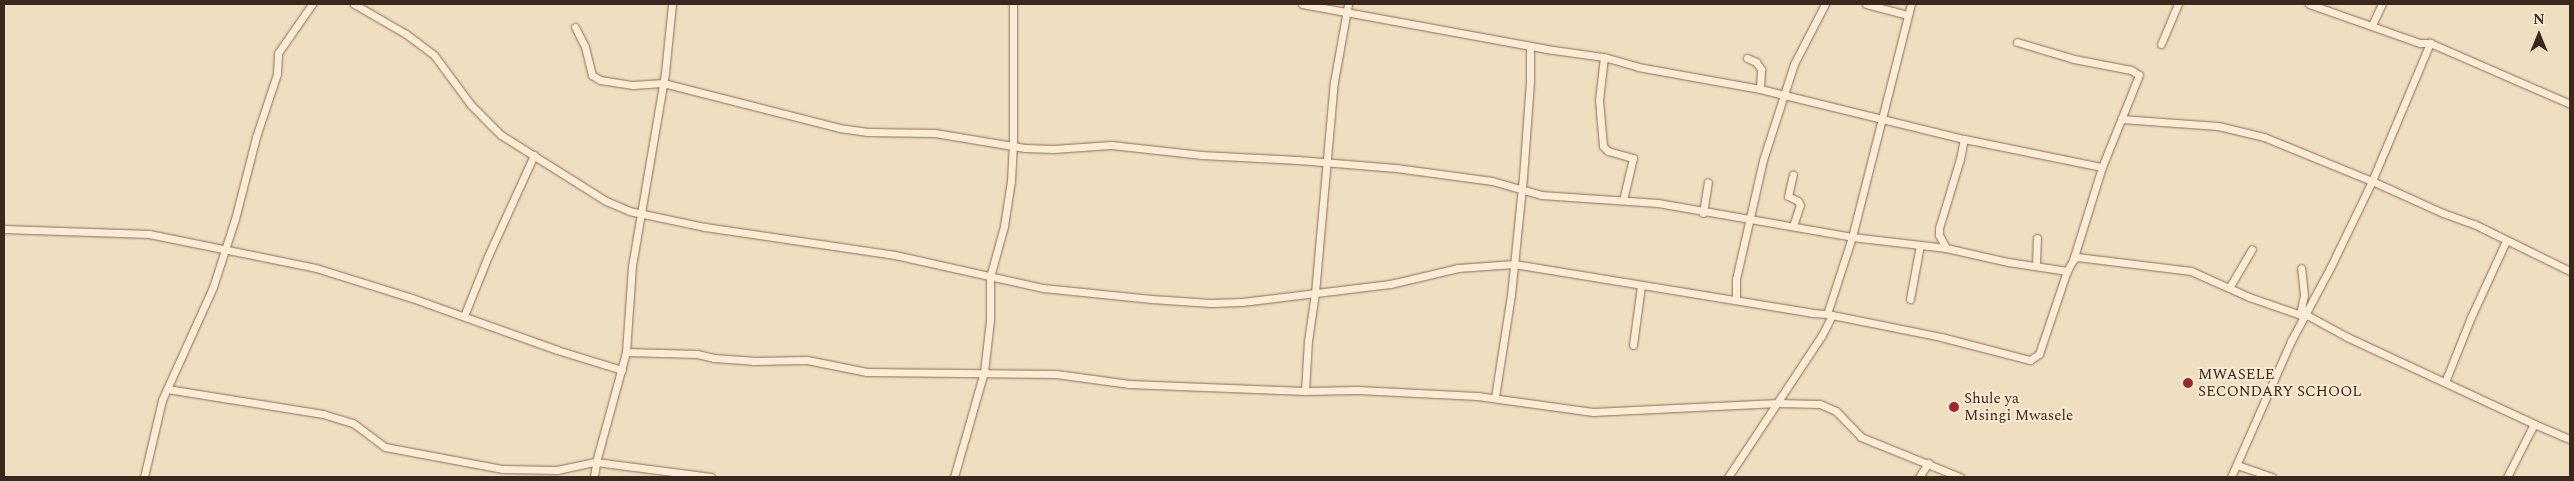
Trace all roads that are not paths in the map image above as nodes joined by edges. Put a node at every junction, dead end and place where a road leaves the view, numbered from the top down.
1 (312, 4) edge
2 (354, 4) edge
3 (672, 4) edge
4 (1013, 4) edge
5 (1302, 4) edge
6 (1825, 4) edge
7 (1866, 4) edge
8 (1911, 4) edge
9 (2178, 4) edge
10 (2309, 4) edge
11 (2382, 4) edge
12 (1348, 8) edge
13 (1908, 16) junction
14 (2372, 25) junction
15 (575, 27) dead end
16 (2017, 42) dead end
17 (2430, 43) junction
18 (2160, 44) dead end
19 (1530, 46) junction
20 (1604, 57) junction
21 (1747, 58) dead end
22 (663, 83) junction
23 (1760, 89) junction
24 (1785, 96) junction
25 (2570, 104) edge
26 (1880, 118) junction
27 (2121, 119) junction
28 (1964, 139) junction
29 (1013, 146) junction
30 (534, 155) junction
31 (1326, 162) junction
32 (2102, 167) junction
33 (1793, 175) dead end
34 (2372, 181) junction
35 (1708, 182) dead end
36 (1522, 191) junction
37 (1623, 200) junction
38 (1703, 212) junction
39 (640, 215) junction
40 (1748, 220) junction
41 (1793, 226) junction
42 (4, 229) edge
43 (1852, 238) junction
44 (2037, 238) dead end
45 (2506, 241) junction
46 (1920, 245) junction
47 (1946, 248) junction
48 (225, 249) junction
49 (2252, 249) dead end
50 (2073, 260) junction
51 (1514, 264) junction
52 (2036, 265) junction
53 (2301, 268) dead end
54 (2067, 271) junction
55 (2570, 271) edge
56 (990, 277) junction
57 (1641, 286) junction
58 (2230, 288) junction
59 (1315, 293) junction
60 (1736, 299) junction
61 (1910, 300) dead end
62 (1829, 314) junction
63 (2303, 315) junction
64 (464, 316) junction
65 (1633, 345) dead end
66 (626, 352) junction
67 (622, 370) junction
68 (984, 372) junction
69 (2445, 382) junction
70 (167, 389) junction
71 (1304, 391) junction
72 (1495, 397) junction
73 (1778, 403) junction
74 (2534, 424) junction
75 (2570, 439) edge
76 (596, 462) junction
77 (1928, 463) junction
78 (2237, 465) junction
79 (672, 475) edge
80 (144, 477) edge
81 (594, 477) edge
82 (711, 477) edge
83 (954, 477) edge
84 (1728, 477) edge
85 (1919, 477) edge
86 (1960, 477) edge
87 (2232, 477) edge
88 (2272, 477) edge
89 (2507, 477) edge

1 - 48 street
2 - 30 street
3 - 22 street
4 - 29 street
5 - 12 street
6 - 24 street
7 - 13 street
8 - 13 street
9 - 18 street
10 - 14 street
11 - 14 street
12 - 19 street
12 - 31 street
13 - 26 street
14 - 17 street
15 - 22 street
16 - 27 street
17 - 25 street
17 - 34 street
19 - 20 street
19 - 36 street
20 - 23 street
20 - 37 street
21 - 23 street
22 - 29 street
22 - 39 street
23 - 24 street
24 - 26 street
24 - 40 street
26 - 28 street
26 - 43 street
27 - 32 street
27 - 34 street
28 - 32 street
28 - 47 street
29 - 31 street
29 - 56 street
30 - 39 street
30 - 64 street
31 - 36 street
31 - 59 street
32 - 50 street
33 - 41 street
34 - 45 street
34 - 63 street
35 - 38 street
36 - 37 street
36 - 51 street
37 - 38 street
38 - 40 street
39 - 56 street
39 - 66 street
40 - 41 street
40 - 60 street
41 - 43 street
42 - 48 street
43 - 46 street
43 - 62 street
44 - 52 street
45 - 55 street
45 - 69 street
46 - 47 street
46 - 61 street
47 - 52 street
48 - 64 street
48 - 70 street
49 - 58 street
50 - 54 street
50 - 58 street
51 - 57 street
51 - 59 street
51 - 72 street
52 - 54 street
53 - 63 street
54 - 62 street
56 - 59 street
56 - 68 street
57 - 60 street
57 - 65 street
58 - 63 street
59 - 71 street
60 - 62 street
62 - 73 street
63 - 69 street
63 - 78 street
64 - 67 street
66 - 67 street
66 - 68 street
67 - 76 street
68 - 71 street
68 - 83 street
69 - 74 street
70 - 76 street
70 - 80 street
71 - 72 street
72 - 73 street
73 - 77 street
73 - 84 street
74 - 75 street
74 - 89 street
76 - 79 street
76 - 81 street
77 - 85 street
77 - 86 street
78 - 87 street
78 - 88 street
79 - 82 street

